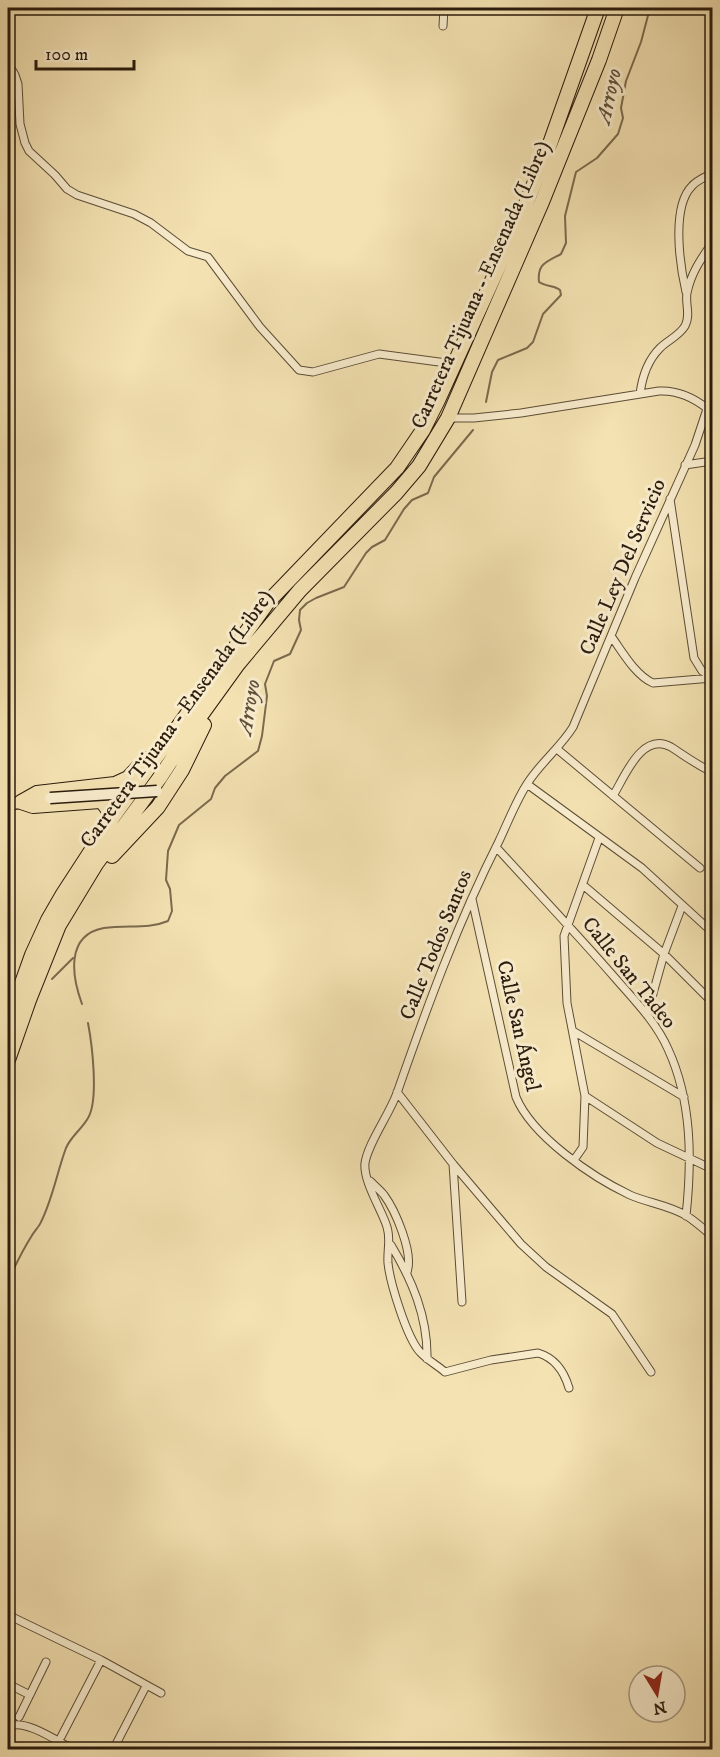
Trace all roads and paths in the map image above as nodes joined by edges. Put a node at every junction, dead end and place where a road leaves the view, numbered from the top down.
1 (259, 8) edge
2 (282, 8) edge
3 (444, 8) edge
4 (598, 8) edge
5 (617, 8) edge
6 (443, 26) dead end
7 (8, 63) edge
8 (712, 174) edge
9 (712, 243) edge
10 (687, 295) junction
11 (454, 364) junction
12 (640, 394) junction
13 (712, 394) edge
14 (708, 410) junction
15 (448, 418) junction
16 (712, 461) edge
17 (685, 465) junction
18 (670, 499) junction
19 (611, 636) junction
20 (238, 664) junction
21 (712, 677) edge
22 (557, 749) junction
23 (158, 753) junction
24 (712, 771) edge
25 (527, 784) junction
26 (162, 792) junction
27 (613, 796) junction
28 (14, 803) edge
29 (113, 817) junction
30 (599, 838) junction
31 (496, 847) junction
32 (700, 868) dead end
33 (583, 885) junction
34 (472, 899) junction
35 (74, 900) junction
36 (682, 906) junction
37 (568, 924) junction
38 (712, 932) edge
39 (664, 954) junction
40 (712, 1002) edge
41 (647, 1015) junction
42 (8, 1022) edge
43 (573, 1031) junction
44 (8, 1060) edge
45 (397, 1092) junction
46 (585, 1096) junction
47 (684, 1097) junction
48 (689, 1156) junction
49 (574, 1160) junction
50 (453, 1164) junction
51 (712, 1169) edge
52 (368, 1179) junction
53 (686, 1216) junction
54 (712, 1236) edge
55 (391, 1245) junction
56 (407, 1272) junction
57 (462, 1302) dead end
58 (427, 1359) junction
59 (651, 1372) dead end
60 (569, 1388) dead end
61 (8, 1615) edge
62 (101, 1660) junction
63 (46, 1662) dead end
64 (8, 1684) edge
65 (146, 1686) junction
66 (160, 1693) dead end
67 (30, 1695) junction
68 (19, 1717) dead end
69 (8, 1727) edge
70 (8, 1737) edge
71 (61, 1737) dead end
72 (14, 1749) edge
73 (74, 1749) edge
74 (113, 1749) edge

1 - 2 street
3 - 6 street
4 - 11 highway, Carretera Tijuana - Ensenada (Libre)
5 - 15 highway, Carretera Tijuana - Ensenada (Libre)
7 - 11 street
8 - 10 street
9 - 10 street
10 - 12 street
11 - 23 highway, Carretera Tijuana - Ensenada (Libre)
12 - 14 street
12 - 15 street
13 - 14 street, Calle Ley Del Servicio
14 - 17 street, Calle Ley Del Servicio
15 - 20 highway, Carretera Tijuana - Ensenada (Libre)
16 - 17 street
17 - 18 street, Calle Ley Del Servicio
18 - 19 street, Calle Ley Del Servicio
18 - 21 street
19 - 21 street
19 - 22 street, Calle Ley Del Servicio
20 - 26 highway
20 - 35 highway, Carretera Tijuana - Ensenada (Libre)
22 - 25 street, Calle Todos Santos
22 - 27 street
23 - 28 highway
23 - 29 highway, Carretera Tijuana - Ensenada (Libre)
24 - 27 street
25 - 30 street
25 - 31 street, Calle Todos Santos
26 - 28 street, bridge
26 - 35 highway
27 - 32 street
28 - 29 highway
29 - 42 highway, Carretera Tijuana - Ensenada (Libre)
30 - 33 street
30 - 36 street
31 - 34 street, Calle Todos Santos
31 - 37 street, Calle San Tadeo
33 - 37 street
33 - 39 street
34 - 45 street, Calle Todos Santos
34 - 49 street, Calle San Ángel
35 - 44 highway, Carretera Tijuana - Ensenada (Libre)
36 - 38 street
36 - 39 street
37 - 41 street, Calle San Tadeo
37 - 43 street
39 - 40 street
39 - 41 street
41 - 47 street, Calle San Tadeo
43 - 46 street
43 - 47 street
45 - 50 street
45 - 52 street, Calle Todos Santos
46 - 48 street
46 - 49 street
47 - 48 street, Calle San Tadeo
48 - 51 street
48 - 53 street, Calle San Tadeo
49 - 53 street, Calle San Ángel
50 - 57 street
50 - 59 street
52 - 55 street
52 - 56 street
53 - 54 street, Calle San Ángel
55 - 56 street
55 - 58 street
56 - 58 street
58 - 60 street
61 - 62 street
62 - 65 street
62 - 71 street
63 - 67 street
64 - 67 street
65 - 66 street
65 - 74 street
67 - 68 street
69 - 73 street
70 - 72 street

